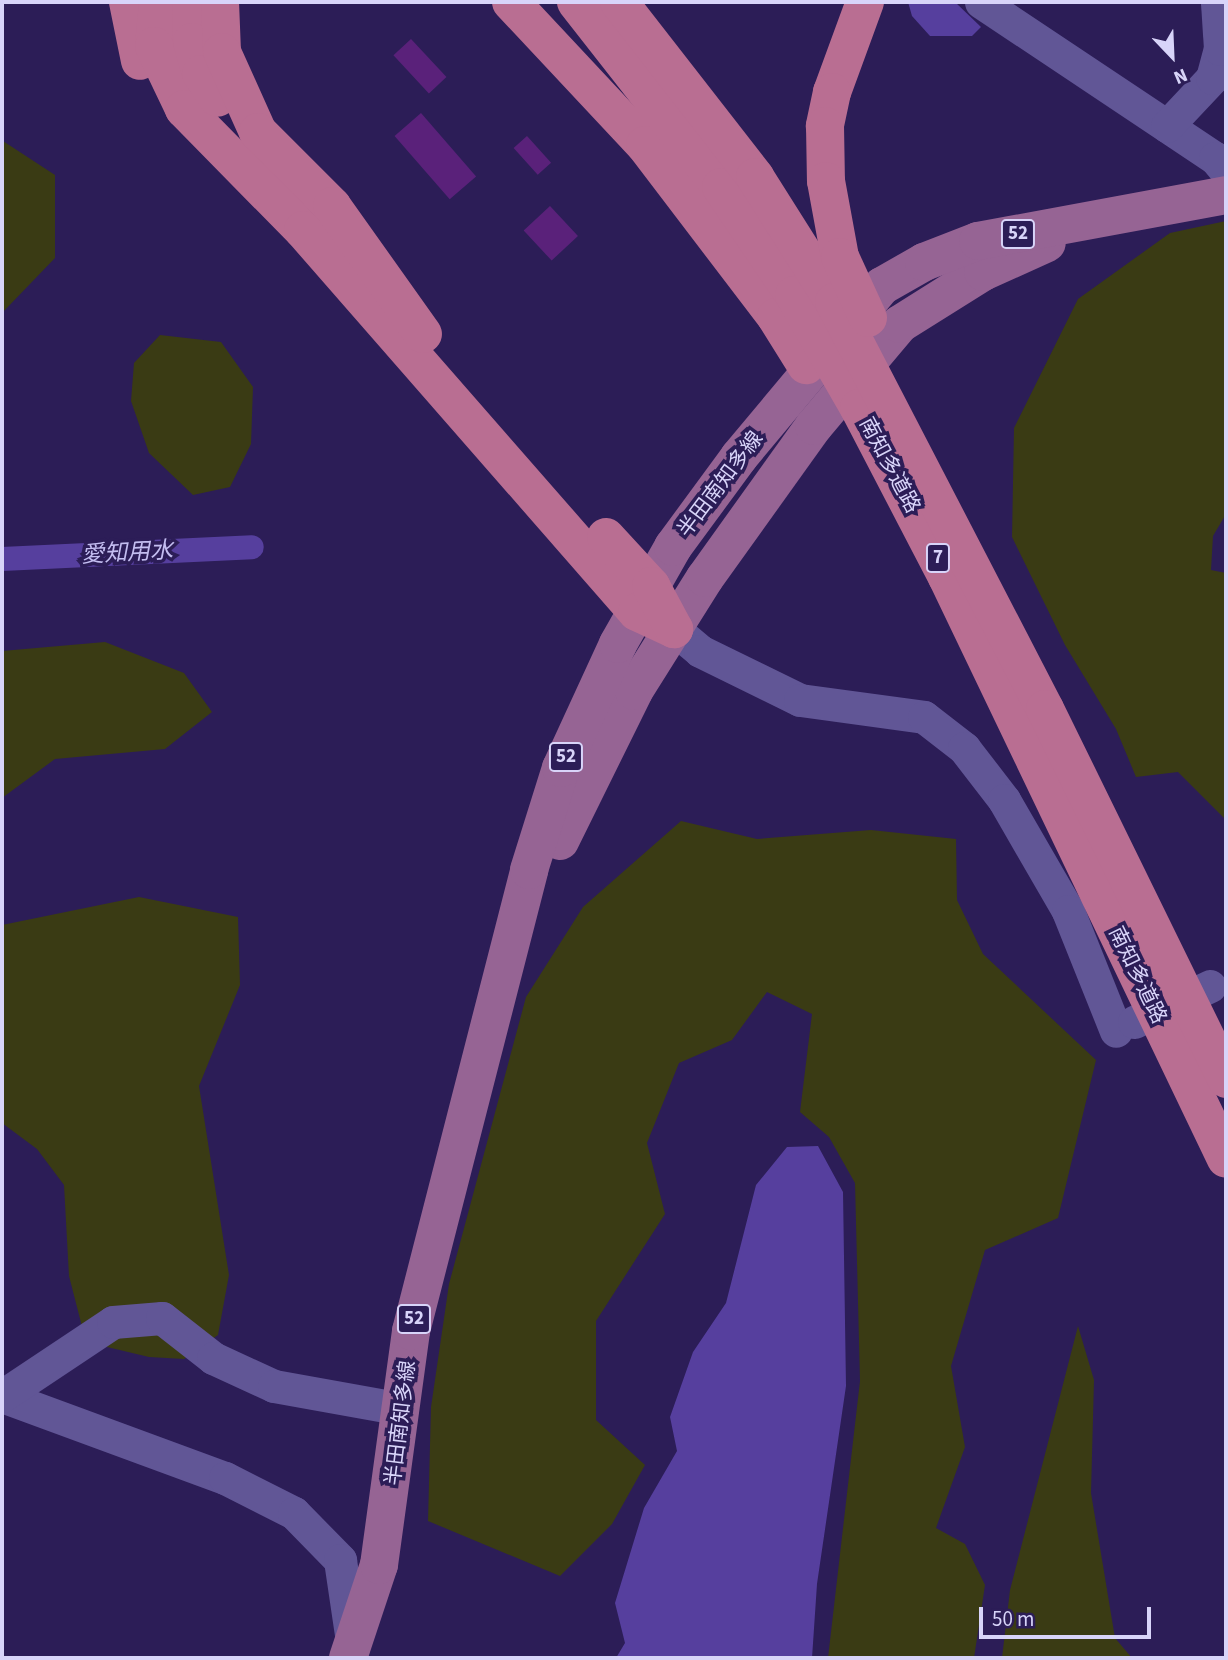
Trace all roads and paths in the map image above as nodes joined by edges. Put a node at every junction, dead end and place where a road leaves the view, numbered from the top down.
1 (128, 2) edge
2 (158, 2) edge
3 (191, 2) edge
4 (220, 2) edge
5 (511, 2) edge
6 (576, 2) edge
7 (619, 2) edge
8 (865, 2) edge
9 (981, 2) edge
10 (1217, 2) edge
11 (1167, 126) junction
12 (258, 132) junction
13 (229, 156) junction
14 (1226, 171) edge
15 (1226, 195) edge
16 (1164, 209) junction
17 (898, 478) junction
18 (644, 599) junction
19 (674, 629) junction
20 (1045, 709) junction
21 (502, 984) junction
22 (1210, 986) dead end
23 (1226, 1079) edge
24 (1226, 1159) edge
25 (2, 1396) edge
26 (402, 1409) junction
27 (351, 1653) edge

1 - 13 highway
2 - 13 highway
3 - 12 highway
4 - 12 highway
5 - 17 highway
6 - 17 highway, 南知多道路 / 7
7 - 20 highway, 南知多道路 / 7
8 - 20 highway
9 - 11 street
10 - 11 street
11 - 14 street
12 - 18 highway
13 - 18 highway
15 - 16 main road, 半田南知多線 / 52
16 - 18 main road, 半田南知多線 / 52
16 - 19 main road, 半田南知多線 / 52
17 - 24 highway, 南知多道路 / 7
18 - 19 highway
18 - 21 main road, 半田南知多線 / 52
19 - 21 main road, 半田南知多線 / 52
19 - 22 street
20 - 23 highway, 南知多道路 / 7
21 - 26 main road, 半田南知多線 / 52
25 - 26 street
25 - 27 street
26 - 27 main road, 半田南知多線 / 52

